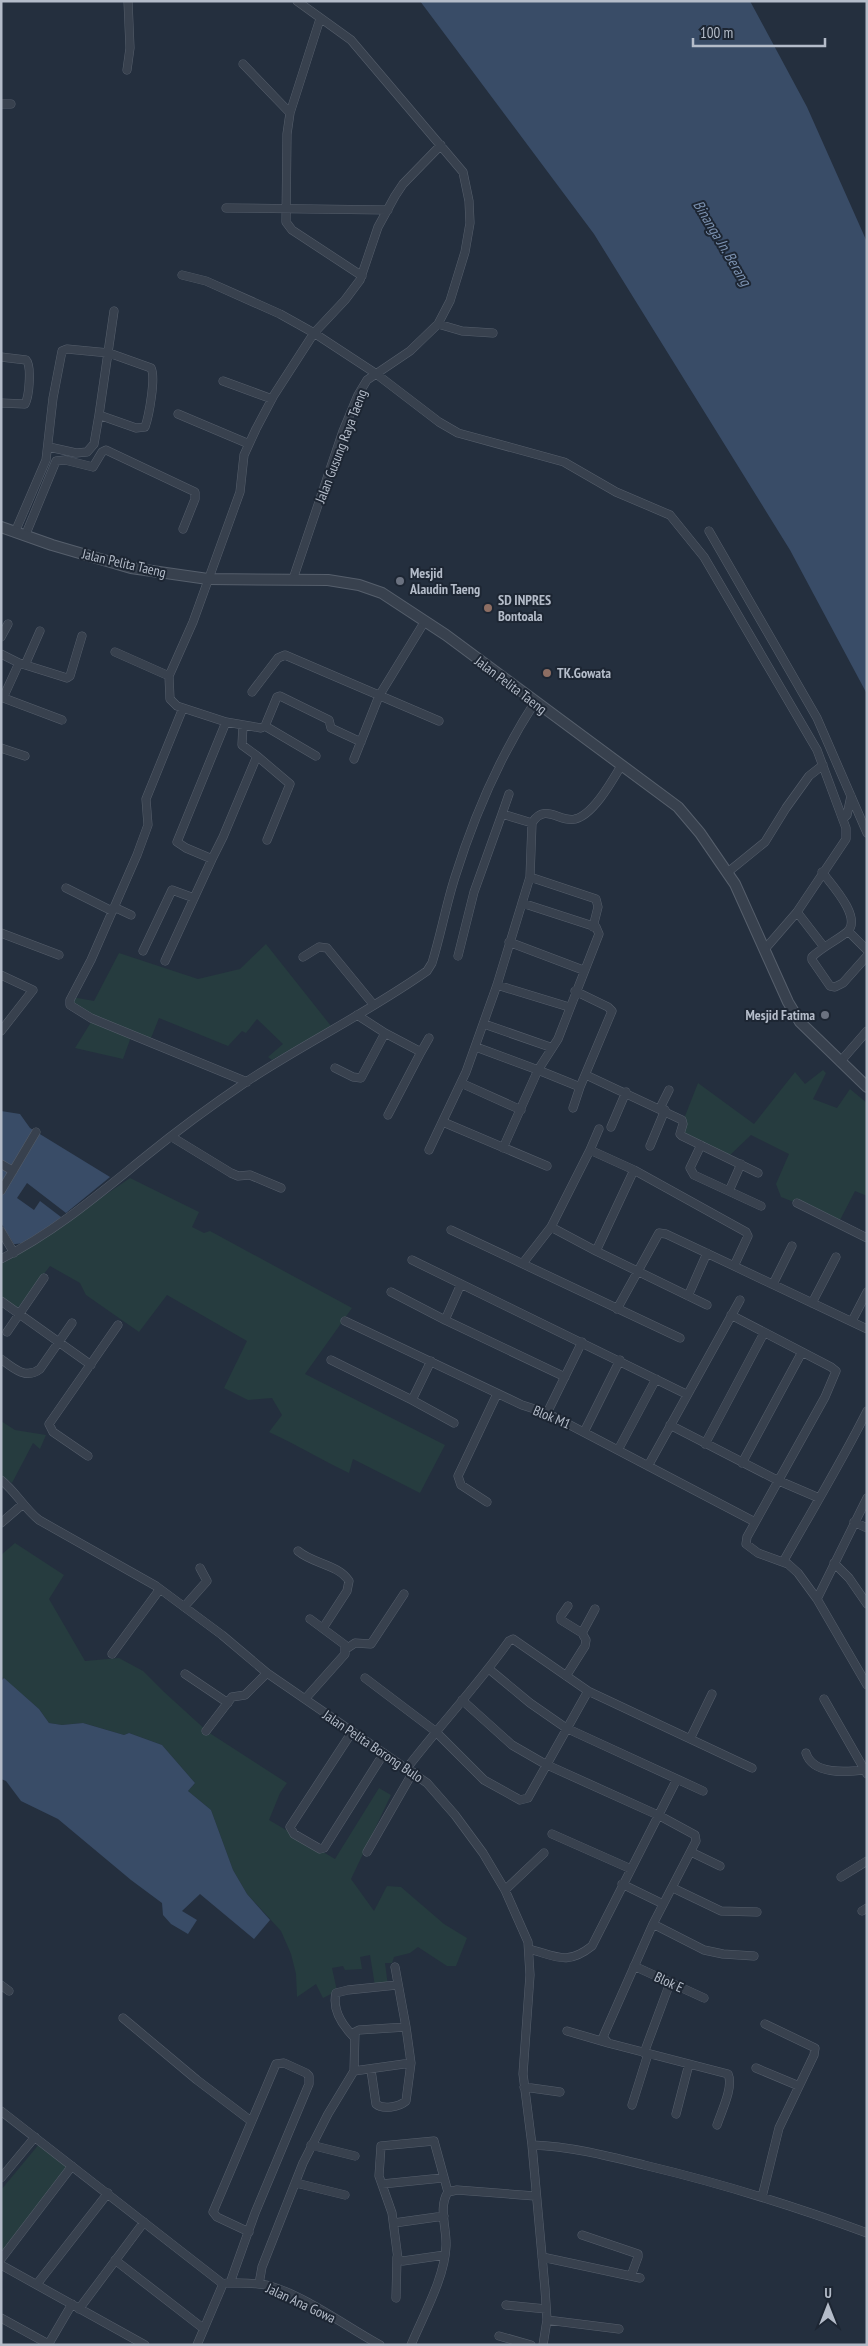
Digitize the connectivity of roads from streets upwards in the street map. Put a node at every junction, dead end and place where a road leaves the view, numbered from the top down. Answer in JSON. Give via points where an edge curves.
{"nodes":[{"id":1,"x":128,"y":1,"type":"edge"},
{"id":2,"x":298,"y":1,"type":"edge"},
{"id":3,"x":320,"y":19,"type":"junction"},
{"id":4,"x":243,"y":64,"type":"dead end"},
{"id":5,"x":127,"y":70,"type":"dead end"},
{"id":6,"x":1,"y":104,"type":"edge"},
{"id":7,"x":11,"y":104,"type":"dead end"},
{"id":8,"x":290,"y":113,"type":"junction"},
{"id":9,"x":440,"y":145,"type":"junction"},
{"id":10,"x":287,"y":207,"type":"junction"},
{"id":11,"x":226,"y":208,"type":"dead end"},
{"id":12,"x":388,"y":210,"type":"junction"},
{"id":13,"x":182,"y":275,"type":"dead end"},
{"id":14,"x":362,"y":276,"type":"junction"},
{"id":15,"x":114,"y":311,"type":"dead end"},
{"id":16,"x":438,"y":324,"type":"junction"},
{"id":17,"x":314,"y":333,"type":"junction"},
{"id":18,"x":493,"y":333,"type":"dead end"},
{"id":19,"x":109,"y":353,"type":"junction"},
{"id":20,"x":1,"y":357,"type":"edge"},
{"id":21,"x":375,"y":373,"type":"junction"},
{"id":22,"x":223,"y":381,"type":"dead end"},
{"id":23,"x":272,"y":399,"type":"junction"},
{"id":24,"x":1,"y":403,"type":"edge"},
{"id":25,"x":178,"y":414,"type":"dead end"},
{"id":26,"x":100,"y":415,"type":"junction"},
{"id":27,"x":249,"y":444,"type":"junction"},
{"id":28,"x":49,"y":447,"type":"junction"},
{"id":29,"x":1,"y":527,"type":"edge"},
{"id":30,"x":183,"y":529,"type":"dead end"},
{"id":31,"x":710,"y":531,"type":"dead end"},
{"id":32,"x":20,"y":534,"type":"junction"},
{"id":33,"x":208,"y":579,"type":"junction"},
{"id":34,"x":293,"y":579,"type":"junction"},
{"id":35,"x":425,"y":621,"type":"junction"},
{"id":36,"x":8,"y":624,"type":"dead end"},
{"id":37,"x":40,"y":631,"type":"dead end"},
{"id":38,"x":82,"y":636,"type":"dead end"},
{"id":39,"x":1,"y":637,"type":"edge"},
{"id":40,"x":115,"y":652,"type":"dead end"},
{"id":41,"x":1,"y":654,"type":"edge"},
{"id":42,"x":22,"y":664,"type":"junction"},
{"id":43,"x":169,"y":676,"type":"junction"},
{"id":44,"x":252,"y":692,"type":"dead end"},
{"id":45,"x":379,"y":696,"type":"junction"},
{"id":46,"x":2,"y":697,"type":"edge"},
{"id":47,"x":534,"y":702,"type":"junction"},
{"id":48,"x":183,"y":708,"type":"junction"},
{"id":49,"x":62,"y":720,"type":"dead end"},
{"id":50,"x":439,"y":721,"type":"dead end"},
{"id":51,"x":226,"y":722,"type":"junction"},
{"id":52,"x":243,"y":725,"type":"junction"},
{"id":53,"x":265,"y":726,"type":"junction"},
{"id":54,"x":361,"y":742,"type":"junction"},
{"id":55,"x":1,"y":748,"type":"edge"},
{"id":56,"x":25,"y":756,"type":"dead end"},
{"id":57,"x":257,"y":756,"type":"junction"},
{"id":58,"x":316,"y":756,"type":"dead end"},
{"id":59,"x":354,"y":759,"type":"dead end"},
{"id":60,"x":823,"y":765,"type":"junction"},
{"id":61,"x":621,"y":766,"type":"junction"},
{"id":62,"x":509,"y":794,"type":"dead end"},
{"id":63,"x":850,"y":796,"type":"junction"},
{"id":64,"x":502,"y":814,"type":"junction"},
{"id":65,"x":843,"y":819,"type":"junction"},
{"id":66,"x":532,"y":823,"type":"junction"},
{"id":67,"x":867,"y":833,"type":"edge"},
{"id":68,"x":267,"y":840,"type":"dead end"},
{"id":69,"x":212,"y":859,"type":"junction"},
{"id":70,"x":728,"y":872,"type":"junction"},
{"id":71,"x":822,"y":872,"type":"junction"},
{"id":72,"x":530,"y":877,"type":"junction"},
{"id":73,"x":66,"y":888,"type":"dead end"},
{"id":74,"x":194,"y":898,"type":"junction"},
{"id":75,"x":522,"y":903,"type":"junction"},
{"id":76,"x":113,"y":909,"type":"junction"},
{"id":77,"x":797,"y":912,"type":"junction"},
{"id":78,"x":131,"y":915,"type":"dead end"},
{"id":79,"x":593,"y":926,"type":"junction"},
{"id":80,"x":848,"y":931,"type":"junction"},
{"id":81,"x":1,"y":933,"type":"edge"},
{"id":82,"x":509,"y":942,"type":"junction"},
{"id":83,"x":824,"y":947,"type":"junction"},
{"id":84,"x":765,"y":949,"type":"junction"},
{"id":85,"x":867,"y":950,"type":"edge"},
{"id":86,"x":143,"y":951,"type":"dead end"},
{"id":87,"x":59,"y":955,"type":"dead end"},
{"id":88,"x":458,"y":956,"type":"dead end"},
{"id":89,"x":867,"y":956,"type":"edge"},
{"id":90,"x":303,"y":957,"type":"dead end"},
{"id":91,"x":165,"y":961,"type":"dead end"},
{"id":92,"x":583,"y":970,"type":"junction"},
{"id":93,"x":1,"y":975,"type":"edge"},
{"id":94,"x":497,"y":985,"type":"junction"},
{"id":95,"x":575,"y":991,"type":"junction"},
{"id":96,"x":373,"y":1004,"type":"junction"},
{"id":97,"x":569,"y":1007,"type":"junction"},
{"id":98,"x":357,"y":1015,"type":"junction"},
{"id":99,"x":484,"y":1024,"type":"junction"},
{"id":100,"x":1,"y":1031,"type":"edge"},
{"id":101,"x":867,"y":1031,"type":"edge"},
{"id":102,"x":385,"y":1033,"type":"junction"},
{"id":103,"x":429,"y":1038,"type":"dead end"},
{"id":104,"x":476,"y":1047,"type":"junction"},
{"id":105,"x":550,"y":1048,"type":"junction"},
{"id":106,"x":421,"y":1052,"type":"junction"},
{"id":107,"x":840,"y":1062,"type":"junction"},
{"id":108,"x":335,"y":1068,"type":"dead end"},
{"id":109,"x":538,"y":1070,"type":"junction"},
{"id":110,"x":586,"y":1075,"type":"junction"},
{"id":111,"x":247,"y":1082,"type":"junction"},
{"id":112,"x":461,"y":1083,"type":"junction"},
{"id":113,"x":580,"y":1087,"type":"junction"},
{"id":114,"x":867,"y":1087,"type":"edge"},
{"id":115,"x":669,"y":1090,"type":"dead end"},
{"id":116,"x":626,"y":1092,"type":"junction"},
{"id":117,"x":573,"y":1108,"type":"dead end"},
{"id":118,"x":662,"y":1109,"type":"junction"},
{"id":119,"x":521,"y":1110,"type":"junction"},
{"id":120,"x":388,"y":1115,"type":"dead end"},
{"id":121,"x":443,"y":1122,"type":"junction"},
{"id":122,"x":611,"y":1128,"type":"dead end"},
{"id":123,"x":599,"y":1129,"type":"dead end"},
{"id":124,"x":36,"y":1132,"type":"dead end"},
{"id":125,"x":172,"y":1137,"type":"junction"},
{"id":126,"x":701,"y":1145,"type":"junction"},
{"id":127,"x":650,"y":1146,"type":"dead end"},
{"id":128,"x":503,"y":1148,"type":"junction"},
{"id":129,"x":429,"y":1150,"type":"dead end"},
{"id":130,"x":590,"y":1150,"type":"junction"},
{"id":131,"x":1,"y":1164,"type":"edge"},
{"id":132,"x":741,"y":1164,"type":"junction"},
{"id":133,"x":547,"y":1166,"type":"dead end"},
{"id":134,"x":634,"y":1170,"type":"junction"},
{"id":135,"x":13,"y":1171,"type":"junction"},
{"id":136,"x":758,"y":1172,"type":"dead end"},
{"id":137,"x":281,"y":1188,"type":"dead end"},
{"id":138,"x":1,"y":1191,"type":"edge"},
{"id":139,"x":729,"y":1191,"type":"junction"},
{"id":140,"x":797,"y":1203,"type":"dead end"},
{"id":141,"x":761,"y":1206,"type":"dead end"},
{"id":142,"x":551,"y":1227,"type":"junction"},
{"id":143,"x":451,"y":1230,"type":"dead end"},
{"id":144,"x":1,"y":1231,"type":"edge"},
{"id":145,"x":867,"y":1238,"type":"edge"},
{"id":146,"x":792,"y":1246,"type":"dead end"},
{"id":147,"x":596,"y":1251,"type":"junction"},
{"id":148,"x":14,"y":1253,"type":"junction"},
{"id":149,"x":707,"y":1253,"type":"junction"},
{"id":150,"x":836,"y":1257,"type":"dead end"},
{"id":151,"x":1,"y":1259,"type":"edge"},
{"id":152,"x":412,"y":1260,"type":"dead end"},
{"id":153,"x":523,"y":1263,"type":"junction"},
{"id":154,"x":734,"y":1266,"type":"junction"},
{"id":155,"x":637,"y":1272,"type":"junction"},
{"id":156,"x":44,"y":1278,"type":"dead end"},
{"id":157,"x":461,"y":1284,"type":"junction"},
{"id":158,"x":773,"y":1284,"type":"junction"},
{"id":159,"x":391,"y":1292,"type":"dead end"},
{"id":160,"x":867,"y":1292,"type":"edge"},
{"id":161,"x":688,"y":1296,"type":"junction"},
{"id":162,"x":740,"y":1300,"type":"dead end"},
{"id":163,"x":1,"y":1301,"type":"edge"},
{"id":164,"x":812,"y":1303,"type":"junction"},
{"id":165,"x":707,"y":1305,"type":"dead end"},
{"id":166,"x":617,"y":1309,"type":"junction"},
{"id":167,"x":19,"y":1313,"type":"junction"},
{"id":168,"x":731,"y":1315,"type":"junction"},
{"id":169,"x":445,"y":1320,"type":"junction"},
{"id":170,"x":345,"y":1321,"type":"dead end"},
{"id":171,"x":852,"y":1321,"type":"junction"},
{"id":172,"x":72,"y":1323,"type":"dead end"},
{"id":173,"x":118,"y":1325,"type":"dead end"},
{"id":174,"x":867,"y":1329,"type":"edge"},
{"id":175,"x":7,"y":1332,"type":"dead end"},
{"id":176,"x":764,"y":1333,"type":"junction"},
{"id":177,"x":680,"y":1338,"type":"dead end"},
{"id":178,"x":57,"y":1342,"type":"junction"},
{"id":179,"x":582,"y":1342,"type":"junction"},
{"id":180,"x":802,"y":1352,"type":"junction"},
{"id":181,"x":1,"y":1359,"type":"edge"},
{"id":182,"x":331,"y":1360,"type":"dead end"},
{"id":183,"x":620,"y":1360,"type":"junction"},
{"id":184,"x":431,"y":1361,"type":"junction"},
{"id":185,"x":90,"y":1365,"type":"junction"},
{"id":186,"x":565,"y":1377,"type":"junction"},
{"id":187,"x":656,"y":1378,"type":"junction"},
{"id":188,"x":498,"y":1394,"type":"junction"},
{"id":189,"x":686,"y":1394,"type":"junction"},
{"id":190,"x":412,"y":1400,"type":"junction"},
{"id":191,"x":867,"y":1411,"type":"edge"},
{"id":192,"x":547,"y":1413,"type":"junction"},
{"id":193,"x":454,"y":1423,"type":"dead end"},
{"id":194,"x":670,"y":1425,"type":"junction"},
{"id":195,"x":584,"y":1432,"type":"junction"},
{"id":196,"x":705,"y":1444,"type":"junction"},
{"id":197,"x":618,"y":1450,"type":"junction"},
{"id":198,"x":88,"y":1456,"type":"dead end"},
{"id":199,"x":742,"y":1463,"type":"junction"},
{"id":200,"x":648,"y":1466,"type":"junction"},
{"id":201,"x":1,"y":1480,"type":"edge"},
{"id":202,"x":777,"y":1480,"type":"junction"},
{"id":203,"x":820,"y":1498,"type":"junction"},
{"id":204,"x":867,"y":1498,"type":"edge"},
{"id":205,"x":488,"y":1502,"type":"dead end"},
{"id":206,"x":22,"y":1504,"type":"junction"},
{"id":207,"x":755,"y":1522,"type":"junction"},
{"id":208,"x":854,"y":1522,"type":"junction"},
{"id":209,"x":1,"y":1523,"type":"edge"},
{"id":210,"x":867,"y":1528,"type":"edge"},
{"id":211,"x":298,"y":1551,"type":"dead end"},
{"id":212,"x":783,"y":1562,"type":"junction"},
{"id":213,"x":834,"y":1563,"type":"junction"},
{"id":214,"x":200,"y":1568,"type":"dead end"},
{"id":215,"x":160,"y":1589,"type":"junction"},
{"id":216,"x":404,"y":1594,"type":"dead end"},
{"id":217,"x":817,"y":1599,"type":"junction"},
{"id":218,"x":867,"y":1604,"type":"edge"},
{"id":219,"x":568,"y":1606,"type":"dead end"},
{"id":220,"x":184,"y":1607,"type":"junction"},
{"id":221,"x":595,"y":1609,"type":"dead end"},
{"id":222,"x":310,"y":1619,"type":"dead end"},
{"id":223,"x":323,"y":1628,"type":"junction"},
{"id":224,"x":582,"y":1633,"type":"junction"},
{"id":225,"x":346,"y":1649,"type":"junction"},
{"id":226,"x":112,"y":1654,"type":"dead end"},
{"id":227,"x":489,"y":1669,"type":"junction"},
{"id":228,"x":267,"y":1673,"type":"junction"},
{"id":229,"x":185,"y":1674,"type":"dead end"},
{"id":230,"x":566,"y":1676,"type":"junction"},
{"id":231,"x":365,"y":1678,"type":"dead end"},
{"id":232,"x":867,"y":1685,"type":"edge"},
{"id":233,"x":588,"y":1690,"type":"junction"},
{"id":234,"x":712,"y":1694,"type":"dead end"},
{"id":235,"x":824,"y":1699,"type":"dead end"},
{"id":236,"x":305,"y":1700,"type":"junction"},
{"id":237,"x":462,"y":1700,"type":"junction"},
{"id":238,"x":228,"y":1703,"type":"junction"},
{"id":239,"x":566,"y":1728,"type":"junction"},
{"id":240,"x":206,"y":1731,"type":"dead end"},
{"id":241,"x":435,"y":1731,"type":"junction"},
{"id":242,"x":352,"y":1732,"type":"junction"},
{"id":243,"x":690,"y":1738,"type":"junction"},
{"id":244,"x":384,"y":1753,"type":"junction"},
{"id":245,"x":806,"y":1753,"type":"dead end"},
{"id":246,"x":545,"y":1764,"type":"junction"},
{"id":247,"x":752,"y":1768,"type":"dead end"},
{"id":248,"x":410,"y":1770,"type":"junction"},
{"id":249,"x":866,"y":1772,"type":"edge"},
{"id":250,"x":677,"y":1779,"type":"junction"},
{"id":251,"x":703,"y":1791,"type":"dead end"},
{"id":252,"x":660,"y":1816,"type":"junction"},
{"id":253,"x":552,"y":1834,"type":"dead end"},
{"id":254,"x":367,"y":1852,"type":"dead end"},
{"id":255,"x":691,"y":1852,"type":"junction"},
{"id":256,"x":544,"y":1853,"type":"dead end"},
{"id":257,"x":867,"y":1860,"type":"edge"},
{"id":258,"x":720,"y":1866,"type":"dead end"},
{"id":259,"x":631,"y":1869,"type":"junction"},
{"id":260,"x":841,"y":1877,"type":"dead end"},
{"id":261,"x":622,"y":1884,"type":"junction"},
{"id":262,"x":673,"y":1888,"type":"junction"},
{"id":263,"x":505,"y":1890,"type":"junction"},
{"id":264,"x":663,"y":1904,"type":"junction"},
{"id":265,"x":757,"y":1912,"type":"dead end"},
{"id":266,"x":653,"y":1924,"type":"junction"},
{"id":267,"x":529,"y":1949,"type":"junction"},
{"id":268,"x":754,"y":1956,"type":"dead end"},
{"id":269,"x":634,"y":1966,"type":"junction"},
{"id":270,"x":395,"y":1967,"type":"dead end"},
{"id":271,"x":670,"y":1983,"type":"junction"},
{"id":272,"x":1,"y":1985,"type":"edge"},
{"id":273,"x":397,"y":1985,"type":"junction"},
{"id":274,"x":10,"y":1991,"type":"dead end"},
{"id":275,"x":704,"y":1998,"type":"dead end"},
{"id":276,"x":123,"y":2018,"type":"dead end"},
{"id":277,"x":765,"y":2024,"type":"dead end"},
{"id":278,"x":406,"y":2027,"type":"junction"},
{"id":279,"x":568,"y":2031,"type":"dead end"},
{"id":280,"x":354,"y":2037,"type":"junction"},
{"id":281,"x":608,"y":2043,"type":"junction"},
{"id":282,"x":646,"y":2053,"type":"junction"},
{"id":283,"x":411,"y":2063,"type":"junction"},
{"id":284,"x":689,"y":2064,"type":"junction"},
{"id":285,"x":756,"y":2068,"type":"dead end"},
{"id":286,"x":371,"y":2070,"type":"junction"},
{"id":287,"x":354,"y":2071,"type":"junction"},
{"id":288,"x":800,"y":2086,"type":"junction"},
{"id":289,"x":524,"y":2087,"type":"junction"},
{"id":290,"x":560,"y":2092,"type":"dead end"},
{"id":291,"x":632,"y":2105,"type":"dead end"},
{"id":292,"x":1,"y":2111,"type":"edge"},
{"id":293,"x":676,"y":2114,"type":"dead end"},
{"id":294,"x":251,"y":2121,"type":"junction"},
{"id":295,"x":717,"y":2125,"type":"dead end"},
{"id":296,"x":35,"y":2137,"type":"junction"},
{"id":297,"x":532,"y":2145,"type":"junction"},
{"id":298,"x":311,"y":2146,"type":"junction"},
{"id":299,"x":355,"y":2156,"type":"dead end"},
{"id":300,"x":72,"y":2166,"type":"junction"},
{"id":301,"x":2,"y":2174,"type":"edge"},
{"id":302,"x":442,"y":2178,"type":"junction"},
{"id":303,"x":296,"y":2183,"type":"junction"},
{"id":304,"x":382,"y":2184,"type":"junction"},
{"id":305,"x":448,"y":2192,"type":"junction"},
{"id":306,"x":108,"y":2193,"type":"junction"},
{"id":307,"x":345,"y":2195,"type":"dead end"},
{"id":308,"x":535,"y":2196,"type":"junction"},
{"id":309,"x":762,"y":2196,"type":"junction"},
{"id":310,"x":444,"y":2216,"type":"junction"},
{"id":311,"x":144,"y":2222,"type":"junction"},
{"id":312,"x":394,"y":2223,"type":"junction"},
{"id":313,"x":248,"y":2232,"type":"junction"},
{"id":314,"x":867,"y":2233,"type":"edge"},
{"id":315,"x":582,"y":2235,"type":"dead end"},
{"id":316,"x":445,"y":2255,"type":"junction"},
{"id":317,"x":397,"y":2257,"type":"junction"},
{"id":318,"x":542,"y":2257,"type":"junction"},
{"id":319,"x":1,"y":2259,"type":"edge"},
{"id":320,"x":115,"y":2260,"type":"junction"},
{"id":321,"x":1,"y":2265,"type":"edge"},
{"id":322,"x":631,"y":2276,"type":"junction"},
{"id":323,"x":640,"y":2278,"type":"dead end"},
{"id":324,"x":37,"y":2284,"type":"junction"},
{"id":325,"x":227,"y":2284,"type":"junction"},
{"id":326,"x":259,"y":2284,"type":"junction"},
{"id":327,"x":396,"y":2298,"type":"dead end"},
{"id":328,"x":506,"y":2305,"type":"dead end"},
{"id":329,"x":76,"y":2306,"type":"junction"},
{"id":330,"x":546,"y":2309,"type":"junction"},
{"id":331,"x":1,"y":2318,"type":"edge"},
{"id":332,"x":547,"y":2320,"type":"junction"},
{"id":333,"x":204,"y":2329,"type":"junction"},
{"id":334,"x":619,"y":2329,"type":"dead end"},
{"id":335,"x":499,"y":2336,"type":"dead end"},
{"id":336,"x":49,"y":2344,"type":"edge"},
{"id":337,"x":375,"y":2344,"type":"edge"},
{"id":338,"x":144,"y":2345,"type":"edge"},
{"id":339,"x":198,"y":2345,"type":"edge"},
{"id":340,"x":411,"y":2345,"type":"edge"},
{"id":341,"x":531,"y":2345,"type":"edge"},
{"id":342,"x":543,"y":2345,"type":"edge"}],
"edges":[{"from":1,"to":5,"type":"street","via":[[130,48]]},
{"from":2,"to":3,"type":"street"},
{"from":3,"to":8,"type":"street"},
{"from":3,"to":9,"type":"street","via":[[351,40]]},
{"from":4,"to":8,"type":"street"},
{"from":6,"to":7,"type":"street"},
{"from":8,"to":10,"type":"street","via":[[286,153]]},
{"from":9,"to":12,"type":"street","via":[[403,184]]},
{"from":9,"to":16,"type":"street","name":"Jalan Gusung Raya Taeng","via":[[464,172],[470,223],[450,301]]},
{"from":10,"to":11,"type":"street"},
{"from":10,"to":12,"type":"street"},
{"from":10,"to":14,"type":"street","via":[[288,226]]},
{"from":12,"to":14,"type":"street","via":[[375,235]]},
{"from":13,"to":17,"type":"street","via":[[214,285],[280,314]]},
{"from":14,"to":17,"type":"street"},
{"from":15,"to":19,"type":"street"},
{"from":16,"to":18,"type":"street","via":[[462,331]]},
{"from":16,"to":21,"type":"street","name":"Jalan Gusung Raya Taeng","via":[[410,351]]},
{"from":17,"to":21,"type":"street"},
{"from":17,"to":23,"type":"street"},
{"from":19,"to":26,"type":"street"},
{"from":19,"to":26,"type":"street","via":[[151,368],[150,403],[143,429]]},
{"from":19,"to":28,"type":"street","via":[[67,349],[62,352],[53,398]]},
{"from":20,"to":24,"type":"street","via":[[26,360],[30,367],[26,403]]},
{"from":21,"to":34,"type":"street","name":"Jalan Gusung Raya Taeng","via":[[362,388],[343,431]]},
{"from":21,"to":60,"type":"street","via":[[458,433],[564,462],[616,492],[670,515],[704,557]]},
{"from":22,"to":23,"type":"street"},
{"from":23,"to":27,"type":"street"},
{"from":25,"to":27,"type":"street"},
{"from":26,"to":28,"type":"street","via":[[94,444],[86,452]]},
{"from":27,"to":33,"type":"street","via":[[244,455],[240,492]]},
{"from":28,"to":32,"type":"street"},
{"from":29,"to":32,"type":"street","name":"Jalan Pelita Taeng"},
{"from":30,"to":32,"type":"street","via":[[195,492],[106,450],[93,467],[56,461]]},
{"from":31,"to":63,"type":"street","via":[[817,718]]},
{"from":32,"to":33,"type":"street","name":"Jalan Pelita Taeng","via":[[131,568]]},
{"from":33,"to":34,"type":"street","name":"Jalan Pelita Taeng"},
{"from":33,"to":43,"type":"street"},
{"from":34,"to":35,"type":"street","name":"Jalan Pelita Taeng","via":[[328,580],[374,590]]},
{"from":35,"to":45,"type":"street"},
{"from":35,"to":47,"type":"street","name":"Jalan Pelita Taeng"},
{"from":36,"to":39,"type":"street"},
{"from":37,"to":42,"type":"street"},
{"from":38,"to":42,"type":"street","via":[[67,678]]},
{"from":40,"to":43,"type":"street"},
{"from":41,"to":42,"type":"street"},
{"from":42,"to":46,"type":"street"},
{"from":43,"to":48,"type":"street","via":[[170,698]]},
{"from":44,"to":45,"type":"street","via":[[278,658],[285,655]]},
{"from":45,"to":50,"type":"street"},
{"from":45,"to":54,"type":"street"},
{"from":46,"to":49,"type":"street"},
{"from":47,"to":61,"type":"street","name":"Jalan Pelita Taeng"},
{"from":47,"to":96,"type":"street","via":[[514,736],[474,822],[432,962],[419,976]]},
{"from":48,"to":51,"type":"street"},
{"from":48,"to":76,"type":"street","via":[[146,799],[148,826]]},
{"from":51,"to":52,"type":"street"},
{"from":51,"to":69,"type":"street","via":[[177,842]]},
{"from":52,"to":53,"type":"street","via":[[258,729]]},
{"from":52,"to":57,"type":"street","via":[[242,745]]},
{"from":53,"to":54,"type":"street","via":[[280,696],[329,720],[331,728]]},
{"from":53,"to":58,"type":"street"},
{"from":54,"to":59,"type":"street"},
{"from":55,"to":56,"type":"street"},
{"from":57,"to":68,"type":"street","via":[[290,784]]},
{"from":57,"to":69,"type":"street"},
{"from":60,"to":65,"type":"street"},
{"from":60,"to":70,"type":"street","via":[[809,776],[765,842]]},
{"from":61,"to":66,"type":"street","via":[[599,799],[580,817],[570,819],[545,814]]},
{"from":61,"to":70,"type":"street","name":"Jalan Pelita Taeng","via":[[678,807]]},
{"from":62,"to":64,"type":"street"},
{"from":63,"to":65,"type":"street"},
{"from":63,"to":67,"type":"street"},
{"from":64,"to":66,"type":"street"},
{"from":64,"to":88,"type":"street","via":[[474,892]]},
{"from":65,"to":71,"type":"street","via":[[846,839]]},
{"from":66,"to":72,"type":"street"},
{"from":69,"to":74,"type":"street"},
{"from":70,"to":84,"type":"street","name":"Jalan Pelita Taeng"},
{"from":71,"to":77,"type":"street"},
{"from":71,"to":80,"type":"street","via":[[850,910],[852,921]]},
{"from":72,"to":75,"type":"street"},
{"from":72,"to":79,"type":"street","via":[[596,899],[598,907]]},
{"from":73,"to":76,"type":"street"},
{"from":74,"to":86,"type":"street","via":[[172,890]]},
{"from":74,"to":91,"type":"street"},
{"from":75,"to":79,"type":"street"},
{"from":75,"to":82,"type":"street"},
{"from":76,"to":78,"type":"street"},
{"from":76,"to":111,"type":"street","via":[[70,1005],[91,1018]]},
{"from":77,"to":83,"type":"street"},
{"from":77,"to":84,"type":"street"},
{"from":79,"to":92,"type":"street","via":[[599,934]]},
{"from":80,"to":83,"type":"street"},
{"from":80,"to":85,"type":"street"},
{"from":81,"to":87,"type":"street"},
{"from":82,"to":92,"type":"street"},
{"from":82,"to":94,"type":"street"},
{"from":83,"to":89,"type":"street","via":[[812,960],[832,987],[843,983]]},
{"from":84,"to":107,"type":"street","name":"Jalan Pelita Taeng","via":[[800,1022]]},
{"from":90,"to":96,"type":"street","via":[[319,947],[327,948]]},
{"from":92,"to":95,"type":"street"},
{"from":93,"to":100,"type":"street","via":[[33,990]]},
{"from":94,"to":97,"type":"street"},
{"from":94,"to":99,"type":"street"},
{"from":95,"to":97,"type":"street"},
{"from":95,"to":110,"type":"street","via":[[612,1011]]},
{"from":96,"to":98,"type":"street"},
{"from":97,"to":105,"type":"street","via":[[558,1039]]},
{"from":98,"to":102,"type":"street"},
{"from":98,"to":111,"type":"street"},
{"from":99,"to":104,"type":"street"},
{"from":99,"to":105,"type":"street"},
{"from":101,"to":107,"type":"street"},
{"from":102,"to":106,"type":"street"},
{"from":102,"to":108,"type":"street","via":[[361,1078]]},
{"from":103,"to":106,"type":"street"},
{"from":104,"to":109,"type":"street"},
{"from":104,"to":112,"type":"street"},
{"from":105,"to":109,"type":"street"},
{"from":106,"to":120,"type":"street"},
{"from":107,"to":114,"type":"street","name":"Jalan Pelita Taeng"},
{"from":109,"to":113,"type":"street"},
{"from":109,"to":119,"type":"street"},
{"from":110,"to":113,"type":"street"},
{"from":110,"to":116,"type":"street"},
{"from":111,"to":125,"type":"street"},
{"from":112,"to":119,"type":"street"},
{"from":112,"to":121,"type":"street"},
{"from":113,"to":117,"type":"street"},
{"from":115,"to":118,"type":"street"},
{"from":116,"to":118,"type":"street"},
{"from":116,"to":122,"type":"street"},
{"from":118,"to":126,"type":"street","via":[[682,1120],[681,1136]]},
{"from":118,"to":127,"type":"street"},
{"from":119,"to":128,"type":"street"},
{"from":121,"to":128,"type":"street"},
{"from":121,"to":129,"type":"street"},
{"from":123,"to":130,"type":"street"},
{"from":124,"to":135,"type":"street"},
{"from":125,"to":137,"type":"street","via":[[231,1173],[250,1175]]},
{"from":125,"to":148,"type":"street","via":[[70,1217]]},
{"from":126,"to":132,"type":"street"},
{"from":126,"to":139,"type":"street","via":[[691,1171]]},
{"from":128,"to":133,"type":"street"},
{"from":130,"to":134,"type":"street"},
{"from":130,"to":142,"type":"street"},
{"from":131,"to":135,"type":"street"},
{"from":132,"to":136,"type":"street"},
{"from":132,"to":139,"type":"street"},
{"from":134,"to":147,"type":"street"},
{"from":134,"to":154,"type":"street","via":[[746,1232],[748,1236]]},
{"from":135,"to":138,"type":"street"},
{"from":139,"to":141,"type":"street"},
{"from":140,"to":145,"type":"street"},
{"from":142,"to":147,"type":"street"},
{"from":142,"to":153,"type":"street"},
{"from":143,"to":153,"type":"street"},
{"from":144,"to":148,"type":"street"},
{"from":146,"to":158,"type":"street"},
{"from":147,"to":155,"type":"street"},
{"from":148,"to":151,"type":"street"},
{"from":149,"to":154,"type":"street"},
{"from":149,"to":155,"type":"street","via":[[659,1233]]},
{"from":149,"to":161,"type":"street"},
{"from":150,"to":164,"type":"street"},
{"from":152,"to":157,"type":"street"},
{"from":153,"to":166,"type":"street"},
{"from":154,"to":158,"type":"street"},
{"from":155,"to":161,"type":"street"},
{"from":155,"to":166,"type":"street"},
{"from":156,"to":167,"type":"street"},
{"from":157,"to":169,"type":"street"},
{"from":157,"to":179,"type":"street"},
{"from":158,"to":164,"type":"street"},
{"from":159,"to":169,"type":"street"},
{"from":160,"to":171,"type":"street"},
{"from":161,"to":165,"type":"street"},
{"from":162,"to":168,"type":"street"},
{"from":163,"to":167,"type":"street"},
{"from":164,"to":171,"type":"street"},
{"from":166,"to":177,"type":"street"},
{"from":167,"to":175,"type":"street"},
{"from":167,"to":178,"type":"street"},
{"from":168,"to":176,"type":"street"},
{"from":168,"to":189,"type":"street"},
{"from":169,"to":186,"type":"street"},
{"from":170,"to":184,"type":"street","name":"Blok M1"},
{"from":171,"to":174,"type":"street"},
{"from":172,"to":178,"type":"street"},
{"from":173,"to":185,"type":"street"},
{"from":176,"to":180,"type":"street"},
{"from":176,"to":196,"type":"street"},
{"from":178,"to":181,"type":"street","via":[[40,1369],[32,1374],[16,1370]]},
{"from":178,"to":185,"type":"street"},
{"from":179,"to":183,"type":"street"},
{"from":179,"to":186,"type":"street"},
{"from":180,"to":199,"type":"street"},
{"from":180,"to":202,"type":"street","via":[[831,1366],[836,1372]]},
{"from":182,"to":190,"type":"street"},
{"from":183,"to":187,"type":"street"},
{"from":183,"to":195,"type":"street"},
{"from":184,"to":188,"type":"street","name":"Blok M1"},
{"from":184,"to":190,"type":"street"},
{"from":185,"to":198,"type":"street","via":[[49,1424],[53,1432]]},
{"from":186,"to":192,"type":"street"},
{"from":187,"to":189,"type":"street"},
{"from":187,"to":197,"type":"street"},
{"from":188,"to":192,"type":"street","name":"Blok M1"},
{"from":188,"to":205,"type":"street","via":[[458,1476],[461,1485]]},
{"from":189,"to":194,"type":"street"},
{"from":190,"to":193,"type":"street"},
{"from":191,"to":203,"type":"street"},
{"from":192,"to":195,"type":"street","name":"Blok M1"},
{"from":194,"to":196,"type":"street"},
{"from":194,"to":200,"type":"street"},
{"from":195,"to":197,"type":"street","name":"Blok M1"},
{"from":196,"to":199,"type":"street"},
{"from":197,"to":200,"type":"street","name":"Blok M1"},
{"from":199,"to":202,"type":"street"},
{"from":200,"to":207,"type":"street","name":"Blok M1"},
{"from":201,"to":206,"type":"street","name":"Jalan Pelita Borong Bulo","via":[[15,1492]]},
{"from":202,"to":203,"type":"street"},
{"from":202,"to":207,"type":"street"},
{"from":203,"to":212,"type":"street"},
{"from":204,"to":208,"type":"street"},
{"from":206,"to":209,"type":"street"},
{"from":206,"to":215,"type":"street","name":"Jalan Pelita Borong Bulo","via":[[39,1520]]},
{"from":207,"to":212,"type":"street","via":[[746,1541],[747,1547]]},
{"from":208,"to":210,"type":"street"},
{"from":208,"to":213,"type":"street"},
{"from":211,"to":223,"type":"street","via":[[313,1562],[338,1571],[349,1581],[347,1591]]},
{"from":212,"to":217,"type":"street","via":[[798,1573]]},
{"from":213,"to":217,"type":"street"},
{"from":213,"to":218,"type":"street"},
{"from":214,"to":220,"type":"street","via":[[207,1581]]},
{"from":215,"to":220,"type":"street","name":"Jalan Pelita Borong Bulo"},
{"from":215,"to":226,"type":"street"},
{"from":216,"to":225,"type":"street","via":[[371,1644],[356,1643]]},
{"from":217,"to":232,"type":"street"},
{"from":219,"to":224,"type":"street","via":[[561,1620]]},
{"from":220,"to":228,"type":"street","name":"Jalan Pelita Borong Bulo"},
{"from":221,"to":224,"type":"street"},
{"from":222,"to":223,"type":"street"},
{"from":223,"to":225,"type":"street","via":[[346,1645]]},
{"from":224,"to":230,"type":"street","via":[[586,1644]]},
{"from":225,"to":236,"type":"street"},
{"from":227,"to":230,"type":"street","via":[[509,1641],[514,1639]]},
{"from":227,"to":237,"type":"street"},
{"from":227,"to":239,"type":"street"},
{"from":228,"to":236,"type":"street","name":"Jalan Pelita Borong Bulo"},
{"from":228,"to":238,"type":"street","via":[[248,1692],[241,1697],[234,1696]]},
{"from":229,"to":238,"type":"street"},
{"from":230,"to":233,"type":"street"},
{"from":231,"to":241,"type":"street"},
{"from":233,"to":239,"type":"street"},
{"from":233,"to":243,"type":"street"},
{"from":234,"to":243,"type":"street"},
{"from":235,"to":249,"type":"street"},
{"from":236,"to":242,"type":"street","name":"Jalan Pelita Borong Bulo"},
{"from":237,"to":241,"type":"street"},
{"from":237,"to":246,"type":"street","via":[[512,1745]]},
{"from":238,"to":240,"type":"street"},
{"from":239,"to":246,"type":"street"},
{"from":239,"to":250,"type":"street"},
{"from":241,"to":246,"type":"street","via":[[484,1780],[520,1800],[528,1798]]},
{"from":241,"to":248,"type":"street"},
{"from":242,"to":244,"type":"street","name":"Jalan Pelita Borong Bulo"},
{"from":242,"to":244,"type":"street","via":[[290,1828],[294,1834],[320,1849],[324,1848]]},
{"from":243,"to":247,"type":"street"},
{"from":244,"to":248,"type":"street","name":"Jalan Pelita Borong Bulo"},
{"from":245,"to":249,"type":"street","via":[[811,1762],[822,1768]]},
{"from":246,"to":252,"type":"street"},
{"from":248,"to":254,"type":"street"},
{"from":248,"to":263,"type":"street","name":"Jalan Pelita Borong Bulo","via":[[427,1783],[455,1814],[483,1852]]},
{"from":250,"to":251,"type":"street"},
{"from":250,"to":252,"type":"street"},
{"from":252,"to":255,"type":"street","via":[[695,1835]]},
{"from":252,"to":259,"type":"street"},
{"from":253,"to":259,"type":"street"},
{"from":255,"to":258,"type":"street"},
{"from":255,"to":262,"type":"street"},
{"from":256,"to":263,"type":"street"},
{"from":257,"to":260,"type":"street"},
{"from":259,"to":261,"type":"street"},
{"from":261,"to":264,"type":"street"},
{"from":261,"to":267,"type":"street","via":[[599,1934],[587,1950],[567,1959]]},
{"from":262,"to":264,"type":"street"},
{"from":262,"to":265,"type":"street","via":[[721,1911]]},
{"from":263,"to":267,"type":"street","name":"Jalan Pelita Borong Bulo"},
{"from":264,"to":266,"type":"street"},
{"from":266,"to":268,"type":"street","via":[[704,1950]]},
{"from":266,"to":269,"type":"street"},
{"from":267,"to":289,"type":"street","name":"Jalan Pelita Borong Bulo"},
{"from":269,"to":271,"type":"street","name":"Blok E"},
{"from":269,"to":281,"type":"street","via":[[605,2029],[603,2037]]},
{"from":270,"to":273,"type":"street"},
{"from":271,"to":275,"type":"street","name":"Blok E"},
{"from":271,"to":282,"type":"street"},
{"from":272,"to":274,"type":"street"},
{"from":273,"to":278,"type":"street"},
{"from":273,"to":280,"type":"street","via":[[336,1993],[340,2021]]},
{"from":276,"to":294,"type":"street"},
{"from":277,"to":288,"type":"street","via":[[815,2048]]},
{"from":278,"to":280,"type":"street","via":[[359,2030]]},
{"from":278,"to":283,"type":"street"},
{"from":279,"to":281,"type":"street"},
{"from":280,"to":287,"type":"street"},
{"from":281,"to":282,"type":"street"},
{"from":282,"to":284,"type":"street"},
{"from":282,"to":291,"type":"street"},
{"from":283,"to":286,"type":"street"},
{"from":283,"to":286,"type":"street","via":[[406,2100],[384,2108],[376,2104]]},
{"from":284,"to":293,"type":"street"},
{"from":284,"to":295,"type":"street","via":[[729,2076],[729,2087]]},
{"from":285,"to":288,"type":"street"},
{"from":286,"to":287,"type":"street"},
{"from":287,"to":298,"type":"street"},
{"from":288,"to":309,"type":"street","via":[[774,2142]]},
{"from":289,"to":290,"type":"street"},
{"from":289,"to":297,"type":"street","name":"Jalan Pelita Borong Bulo"},
{"from":292,"to":296,"type":"street"},
{"from":294,"to":313,"type":"street","via":[[213,2212]]},
{"from":294,"to":313,"type":"street","via":[[276,2064],[284,2063],[308,2076],[309,2084]]},
{"from":296,"to":300,"type":"street"},
{"from":296,"to":301,"type":"street"},
{"from":297,"to":308,"type":"street","name":"Jalan Pelita Borong Bulo"},
{"from":297,"to":309,"type":"street","via":[[626,2161]]},
{"from":298,"to":299,"type":"street"},
{"from":298,"to":303,"type":"street"},
{"from":300,"to":306,"type":"street"},
{"from":300,"to":319,"type":"street"},
{"from":302,"to":304,"type":"street"},
{"from":302,"to":304,"type":"street","via":[[434,2142],[385,2144],[380,2147],[379,2176]]},
{"from":302,"to":305,"type":"street"},
{"from":303,"to":307,"type":"street"},
{"from":303,"to":326,"type":"street","via":[[262,2267]]},
{"from":304,"to":312,"type":"street"},
{"from":305,"to":308,"type":"street"},
{"from":305,"to":310,"type":"street","via":[[444,2198]]},
{"from":306,"to":311,"type":"street"},
{"from":306,"to":324,"type":"street"},
{"from":308,"to":318,"type":"street","name":"Jalan Pelita Borong Bulo"},
{"from":309,"to":314,"type":"street"},
{"from":310,"to":312,"type":"street"},
{"from":310,"to":316,"type":"street"},
{"from":311,"to":320,"type":"street"},
{"from":311,"to":325,"type":"street"},
{"from":312,"to":317,"type":"street"},
{"from":313,"to":325,"type":"street"},
{"from":315,"to":322,"type":"street","via":[[638,2254]]},
{"from":316,"to":317,"type":"street","via":[[403,2261]]},
{"from":316,"to":340,"type":"street"},
{"from":317,"to":327,"type":"street"},
{"from":318,"to":322,"type":"street"},
{"from":318,"to":330,"type":"street","name":"Jalan Pelita Borong Bulo"},
{"from":320,"to":329,"type":"street"},
{"from":320,"to":333,"type":"street"},
{"from":321,"to":324,"type":"street"},
{"from":322,"to":323,"type":"street"},
{"from":324,"to":329,"type":"street"},
{"from":325,"to":326,"type":"street","name":"Jalan Ana Gowa"},
{"from":325,"to":333,"type":"street"},
{"from":326,"to":337,"type":"street","name":"Jalan Ana Gowa","via":[[290,2295]]},
{"from":328,"to":330,"type":"street"},
{"from":329,"to":336,"type":"street"},
{"from":329,"to":338,"type":"street"},
{"from":330,"to":332,"type":"street","name":"Jalan Pelita Borong Bulo"},
{"from":331,"to":336,"type":"street"},
{"from":332,"to":334,"type":"street"},
{"from":332,"to":342,"type":"street","name":"Jalan Pelita Borong Bulo"},
{"from":333,"to":339,"type":"street"},
{"from":335,"to":341,"type":"street"}]}
